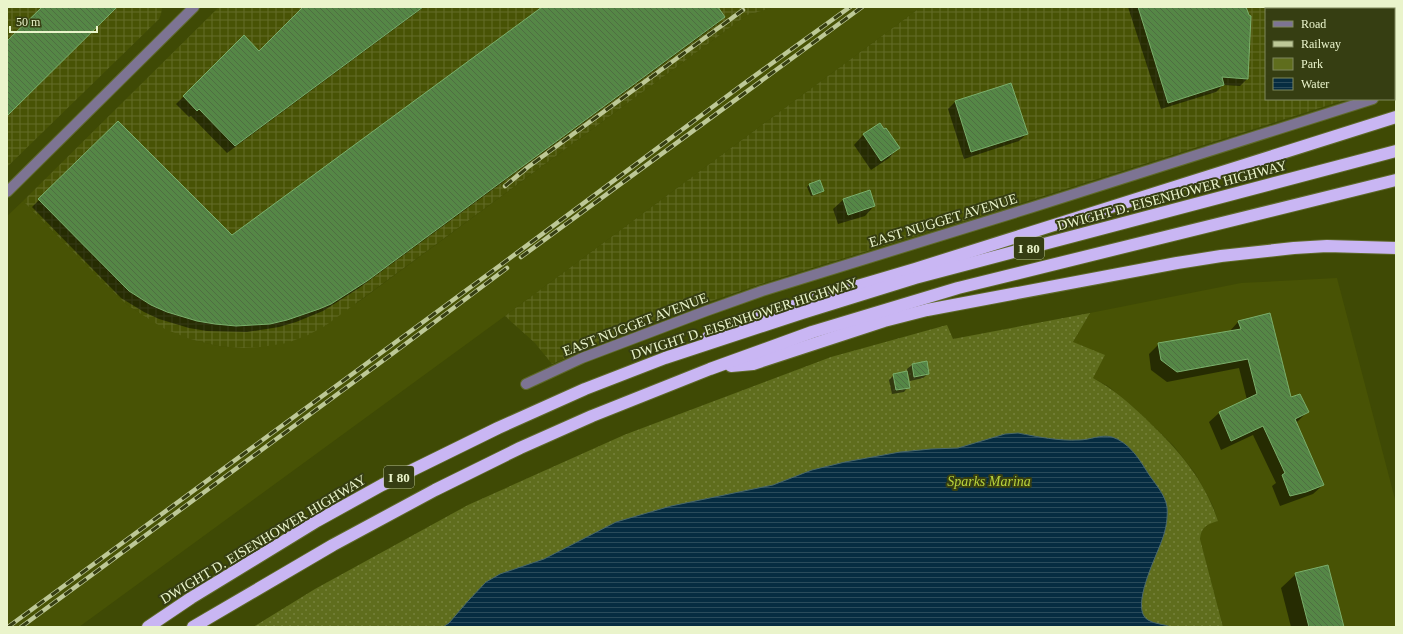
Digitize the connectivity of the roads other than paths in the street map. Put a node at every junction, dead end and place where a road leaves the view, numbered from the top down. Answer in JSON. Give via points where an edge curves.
{"nodes":[{"id":1,"x":193,"y":7,"type":"edge"},
{"id":2,"x":1370,"y":100,"type":"edge"},
{"id":3,"x":1396,"y":117,"type":"edge"},
{"id":4,"x":1396,"y":151,"type":"edge"},
{"id":5,"x":1396,"y":180,"type":"edge"},
{"id":6,"x":7,"y":192,"type":"edge"},
{"id":7,"x":1396,"y":248,"type":"edge"},
{"id":8,"x":665,"y":358,"type":"junction"},
{"id":9,"x":710,"y":369,"type":"junction"},
{"id":10,"x":526,"y":384,"type":"dead end"},
{"id":11,"x":148,"y":627,"type":"edge"},
{"id":12,"x":193,"y":627,"type":"edge"}],
"edges":[{"from":1,"to":6,"type":"street"},
{"from":2,"to":10,"type":"street","name":"EAST NUGGET AVENUE","via":[[1033,208],[762,291],[582,358]]},
{"from":3,"to":8,"type":"highway","via":[[820,297],[725,329]]},
{"from":4,"to":8,"type":"highway","name":"DWIGHT D. EISENHOWER HIGHWAY","number":"I 80","via":[[915,278]]},
{"from":5,"to":9,"type":"highway","number":"I 80","via":[[958,288],[812,332]]},
{"from":7,"to":9,"type":"highway","via":[[1294,248],[1184,262],[926,310],[855,330],[753,364]]},
{"from":8,"to":11,"type":"highway","name":"DWIGHT D. EISENHOWER HIGHWAY","number":"I 80","via":[[585,389],[498,428],[382,485],[317,521]]},
{"from":9,"to":12,"type":"highway","number":"I 80","via":[[520,448],[333,545]]}]}
